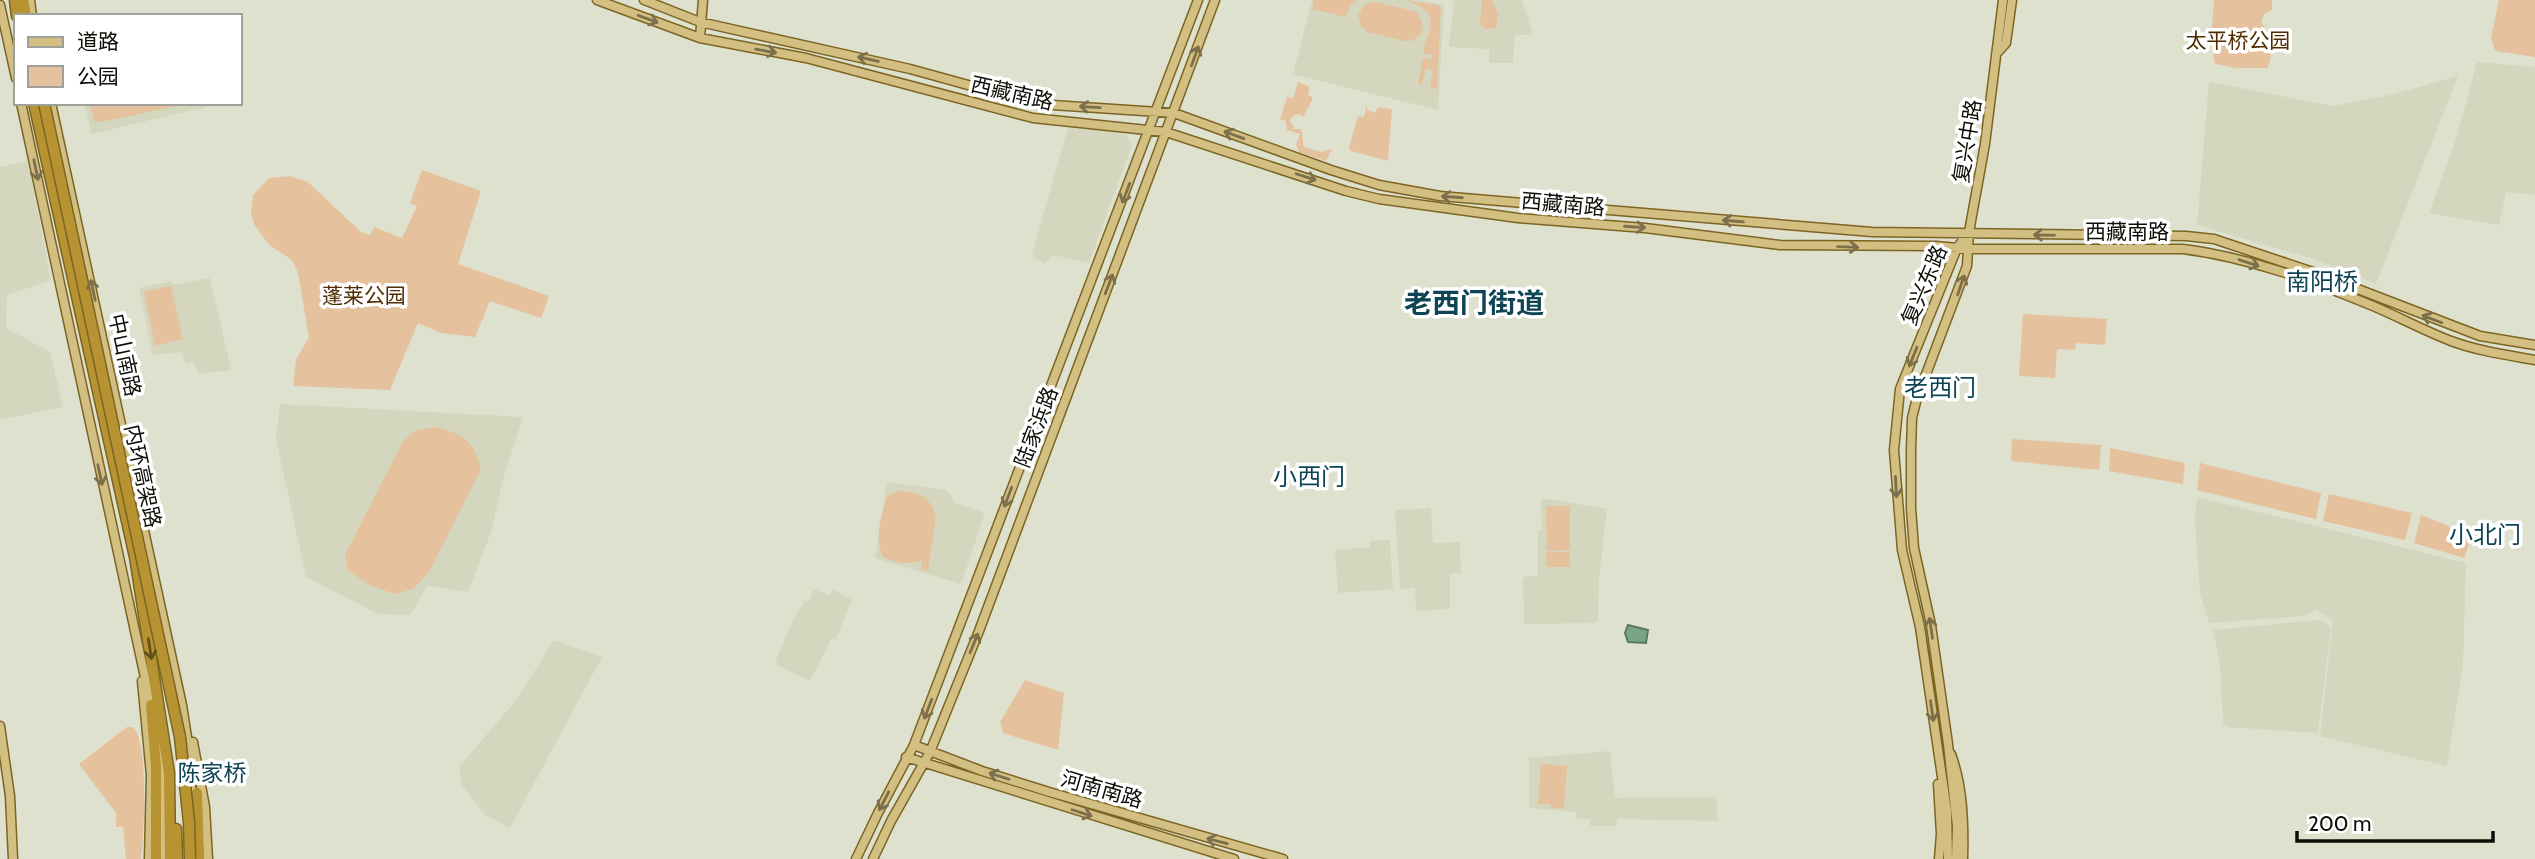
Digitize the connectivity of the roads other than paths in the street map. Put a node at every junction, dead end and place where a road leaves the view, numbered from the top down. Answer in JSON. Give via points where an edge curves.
{"nodes":[{"id":1,"x":597,"y":0,"type":"edge"},
{"id":2,"x":644,"y":0,"type":"edge"},
{"id":3,"x":703,"y":0,"type":"edge"},
{"id":4,"x":1198,"y":0,"type":"edge"},
{"id":5,"x":1215,"y":0,"type":"edge"},
{"id":6,"x":2003,"y":0,"type":"edge"},
{"id":7,"x":2012,"y":0,"type":"edge"},
{"id":8,"x":0,"y":5,"type":"edge"},
{"id":9,"x":700,"y":22,"type":"junction"},
{"id":10,"x":700,"y":38,"type":"junction"},
{"id":11,"x":1996,"y":54,"type":"junction"},
{"id":12,"x":14,"y":69,"type":"edge"},
{"id":13,"x":21,"y":105,"type":"edge"},
{"id":14,"x":34,"y":105,"type":"edge"},
{"id":15,"x":44,"y":105,"type":"edge"},
{"id":16,"x":51,"y":105,"type":"edge"},
{"id":17,"x":1158,"y":110,"type":"junction"},
{"id":18,"x":1174,"y":113,"type":"junction"},
{"id":19,"x":1150,"y":129,"type":"junction"},
{"id":20,"x":1166,"y":132,"type":"junction"},
{"id":21,"x":1969,"y":232,"type":"junction"},
{"id":22,"x":1957,"y":248,"type":"junction"},
{"id":23,"x":1969,"y":249,"type":"junction"},
{"id":24,"x":2535,"y":345,"type":"edge"},
{"id":25,"x":2535,"y":360,"type":"edge"},
{"id":26,"x":140,"y":657,"type":"junction"},
{"id":27,"x":180,"y":696,"type":"junction"},
{"id":28,"x":151,"y":705,"type":"junction"},
{"id":29,"x":0,"y":726,"type":"edge"},
{"id":30,"x":1948,"y":744,"type":"junction"},
{"id":31,"x":914,"y":745,"type":"junction"},
{"id":32,"x":1937,"y":746,"type":"junction"},
{"id":33,"x":189,"y":750,"type":"junction"},
{"id":34,"x":930,"y":752,"type":"junction"},
{"id":35,"x":906,"y":757,"type":"junction"},
{"id":36,"x":924,"y":764,"type":"junction"},
{"id":37,"x":184,"y":768,"type":"junction"},
{"id":38,"x":169,"y":773,"type":"junction"},
{"id":39,"x":197,"y":793,"type":"joint"},
{"id":40,"x":13,"y":859,"type":"edge"},
{"id":41,"x":149,"y":859,"type":"edge"},
{"id":42,"x":156,"y":859,"type":"edge"},
{"id":43,"x":163,"y":859,"type":"edge"},
{"id":44,"x":170,"y":859,"type":"edge"},
{"id":45,"x":177,"y":859,"type":"edge"},
{"id":46,"x":184,"y":859,"type":"edge"},
{"id":47,"x":195,"y":859,"type":"edge"},
{"id":48,"x":208,"y":859,"type":"edge"},
{"id":49,"x":856,"y":859,"type":"edge"},
{"id":50,"x":873,"y":859,"type":"edge"},
{"id":51,"x":1234,"y":859,"type":"edge"},
{"id":52,"x":1283,"y":859,"type":"edge"},
{"id":53,"x":1939,"y":859,"type":"edge"},
{"id":54,"x":1948,"y":859,"type":"edge"},
{"id":55,"x":1956,"y":859,"type":"edge"},
{"id":56,"x":1963,"y":859,"type":"edge"}],
"edges":[{"from":1,"to":10,"type":"main road","name":"西藏南路","one_way":true},
{"from":2,"to":9,"type":"main road","name":"西藏南路"},
{"from":3,"to":9,"type":"main road"},
{"from":4,"to":17,"type":"main road","name":"陆家浜路"},
{"from":18,"to":5,"type":"main road","name":"陆家浜路","one_way":true},
{"from":6,"to":11,"type":"main road","name":"复兴中路"},
{"from":7,"to":11,"type":"main road","name":"复兴中路","via":[[2006,43]]},
{"from":8,"to":12,"type":"main road"},
{"from":9,"to":10,"type":"main road"},
{"from":17,"to":9,"type":"main road","name":"西藏南路","one_way":true,"via":[[1037,104],[910,69]]},
{"from":10,"to":19,"type":"main road","name":"西藏南路","one_way":true,"via":[[806,58],[1033,118]]},
{"from":11,"to":21,"type":"main road","name":"复兴中路"},
{"from":13,"to":26,"type":"main road","one_way":true},
{"from":14,"to":38,"type":"highway","name":"内环高架路","one_way":true,"via":[[135,557]]},
{"from":15,"to":37,"type":"highway","name":"内环高架路","bridge":true},
{"from":27,"to":16,"type":"main road","name":"中山南路","one_way":true},
{"from":17,"to":18,"type":"main road","name":"西藏南路"},
{"from":17,"to":19,"type":"main road","name":"陆家浜路"},
{"from":18,"to":20,"type":"main road","name":"陆家浜路"},
{"from":21,"to":18,"type":"main road","name":"西藏南路","one_way":true,"via":[[1813,228],[1440,196],[1379,185]]},
{"from":19,"to":20,"type":"main road","name":"西藏南路"},
{"from":19,"to":31,"type":"main road","name":"陆家浜路","one_way":true},
{"from":20,"to":22,"type":"main road","name":"西藏南路","one_way":true,"via":[[1379,199],[1780,244]]},
{"from":34,"to":20,"type":"main road","name":"陆家浜路","one_way":true},
{"from":21,"to":22,"type":"main road","name":"复兴东路"},
{"from":21,"to":23,"type":"main road","name":"复兴东路"},
{"from":24,"to":21,"type":"main road","name":"西藏南路","one_way":true,"via":[[2480,336],[2214,239]]},
{"from":22,"to":23,"type":"main road","name":"西藏南路"},
{"from":22,"to":32,"type":"main road","name":"复兴东路","one_way":true,"via":[[1900,389],[1894,450],[1902,550],[1920,626]]},
{"from":23,"to":25,"type":"main road","name":"西藏南路","one_way":true,"via":[[2213,252],[2375,307],[2449,340]]},
{"from":30,"to":23,"type":"main road","name":"复兴东路","one_way":true,"via":[[1931,625],[1914,548],[1911,439],[1917,398],[1959,290]]},
{"from":26,"to":28,"type":"main road"},
{"from":26,"to":41,"type":"main road","via":[[151,775]]},
{"from":27,"to":33,"type":"main road","name":"中山南路"},
{"from":27,"to":48,"type":"main road","name":"中山南路","via":[[202,789]]},
{"from":28,"to":42,"type":"highway"},
{"from":28,"to":43,"type":"main road","via":[[160,759]]},
{"from":29,"to":40,"type":"main road"},
{"from":30,"to":55,"type":"main road","name":"复兴东路"},
{"from":30,"to":56,"type":"main road","name":"复兴东路","via":[[1959,784]]},
{"from":31,"to":34,"type":"main road","name":"河南南路"},
{"from":31,"to":35,"type":"main road","name":"陆家浜路"},
{"from":32,"to":53,"type":"main road","name":"复兴东路"},
{"from":32,"to":54,"type":"main road","name":"复兴东路","via":[[1949,832]]},
{"from":33,"to":39,"type":"main road"},
{"from":33,"to":47,"type":"main road","name":"中山南路"},
{"from":34,"to":36,"type":"main road","name":"陆家浜路"},
{"from":52,"to":34,"type":"main road","name":"河南南路","one_way":true,"via":[[1049,792]]},
{"from":35,"to":36,"type":"main road","name":"河南南路"},
{"from":35,"to":49,"type":"main road","name":"陆家浜路","one_way":true},
{"from":36,"to":50,"type":"main road","name":"陆家浜路"},
{"from":36,"to":51,"type":"main road","name":"河南南路","one_way":true},
{"from":37,"to":46,"type":"highway","bridge":true},
{"from":37,"to":47,"type":"highway","name":"内环高架路","bridge":true},
{"from":38,"to":44,"type":"highway","name":"内环高架路"},
{"from":38,"to":45,"type":"highway"},
{"from":39,"to":47,"type":"highway"}]}
